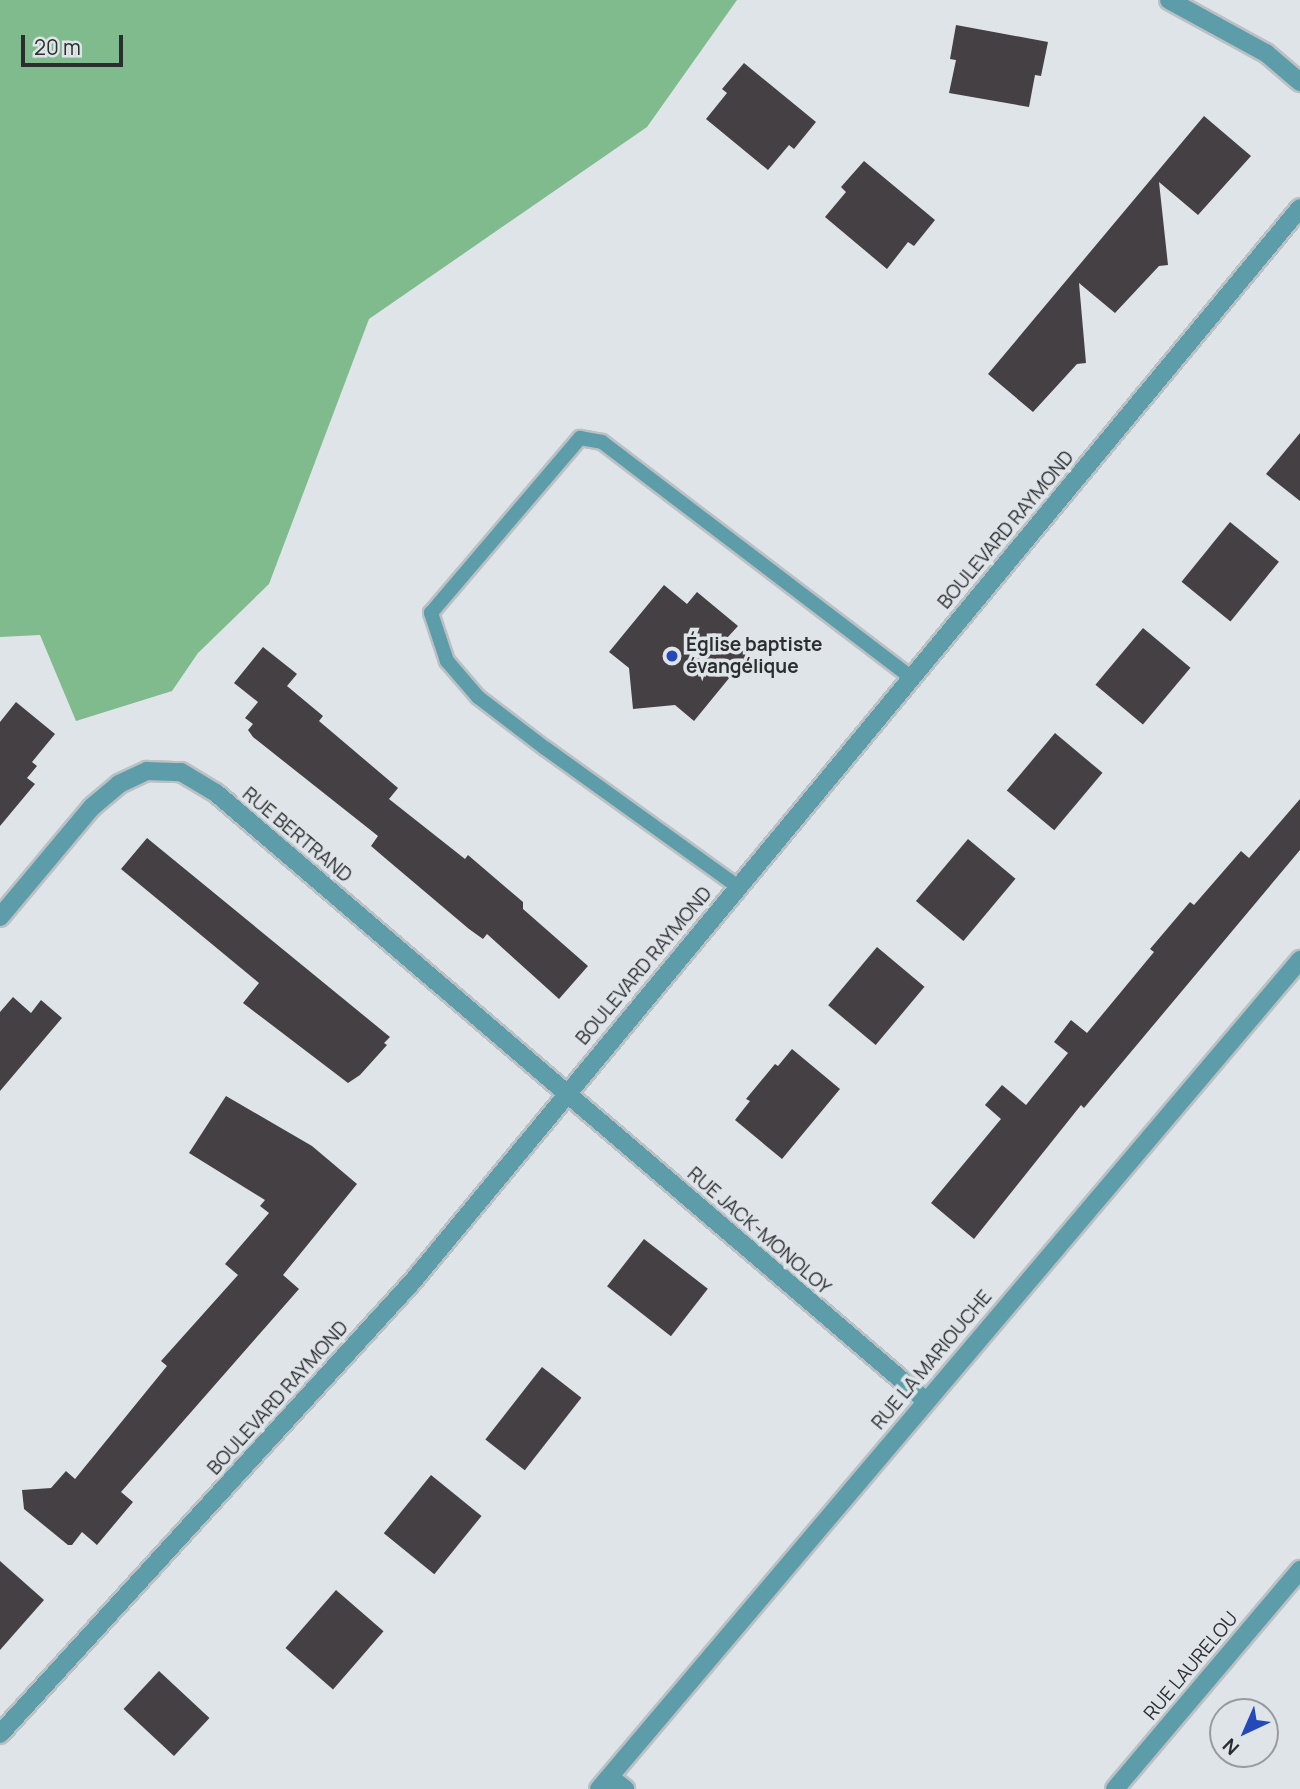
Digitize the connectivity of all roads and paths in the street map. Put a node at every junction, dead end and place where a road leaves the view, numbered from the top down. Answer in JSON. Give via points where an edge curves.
{"nodes":[{"id":1,"x":1169,"y":0,"type":"edge"},
{"id":2,"x":1300,"y":82,"type":"edge"},
{"id":3,"x":1300,"y":208,"type":"edge"},
{"id":4,"x":911,"y":677,"type":"junction"},
{"id":5,"x":737,"y":886,"type":"junction"},
{"id":6,"x":0,"y":917,"type":"edge"},
{"id":7,"x":1300,"y":960,"type":"edge"},
{"id":8,"x":566,"y":1093,"type":"junction"},
{"id":9,"x":925,"y":1400,"type":"junction"},
{"id":10,"x":1300,"y":1570,"type":"edge"},
{"id":11,"x":0,"y":1734,"type":"edge"},
{"id":12,"x":612,"y":1785,"type":"edge"},
{"id":13,"x":1115,"y":1789,"type":"edge"}],
"edges":[{"from":1,"to":2,"type":"street","via":[[1266,53]]},
{"from":3,"to":4,"type":"street","name":"BOULEVARD RAYMOND"},
{"from":4,"to":5,"type":"street","name":"BOULEVARD RAYMOND"},
{"from":4,"to":5,"type":"lane","via":[[602,442],[580,438],[431,613],[447,661],[478,697]]},
{"from":5,"to":8,"type":"street","name":"BOULEVARD RAYMOND"},
{"from":6,"to":8,"type":"street","name":"RUE BERTRAND","via":[[92,807],[119,784],[147,771],[181,772],[216,793]]},
{"from":7,"to":9,"type":"street","name":"RUE LA MARIOUCHE"},
{"from":8,"to":9,"type":"street","name":"RUE JACK-MONOLOY"},
{"from":8,"to":11,"type":"street","name":"BOULEVARD RAYMOND","via":[[413,1281]]},
{"from":9,"to":12,"type":"street","name":"RUE LA MARIOUCHE"},
{"from":10,"to":13,"type":"street","name":"RUE LAURELOU"}]}
